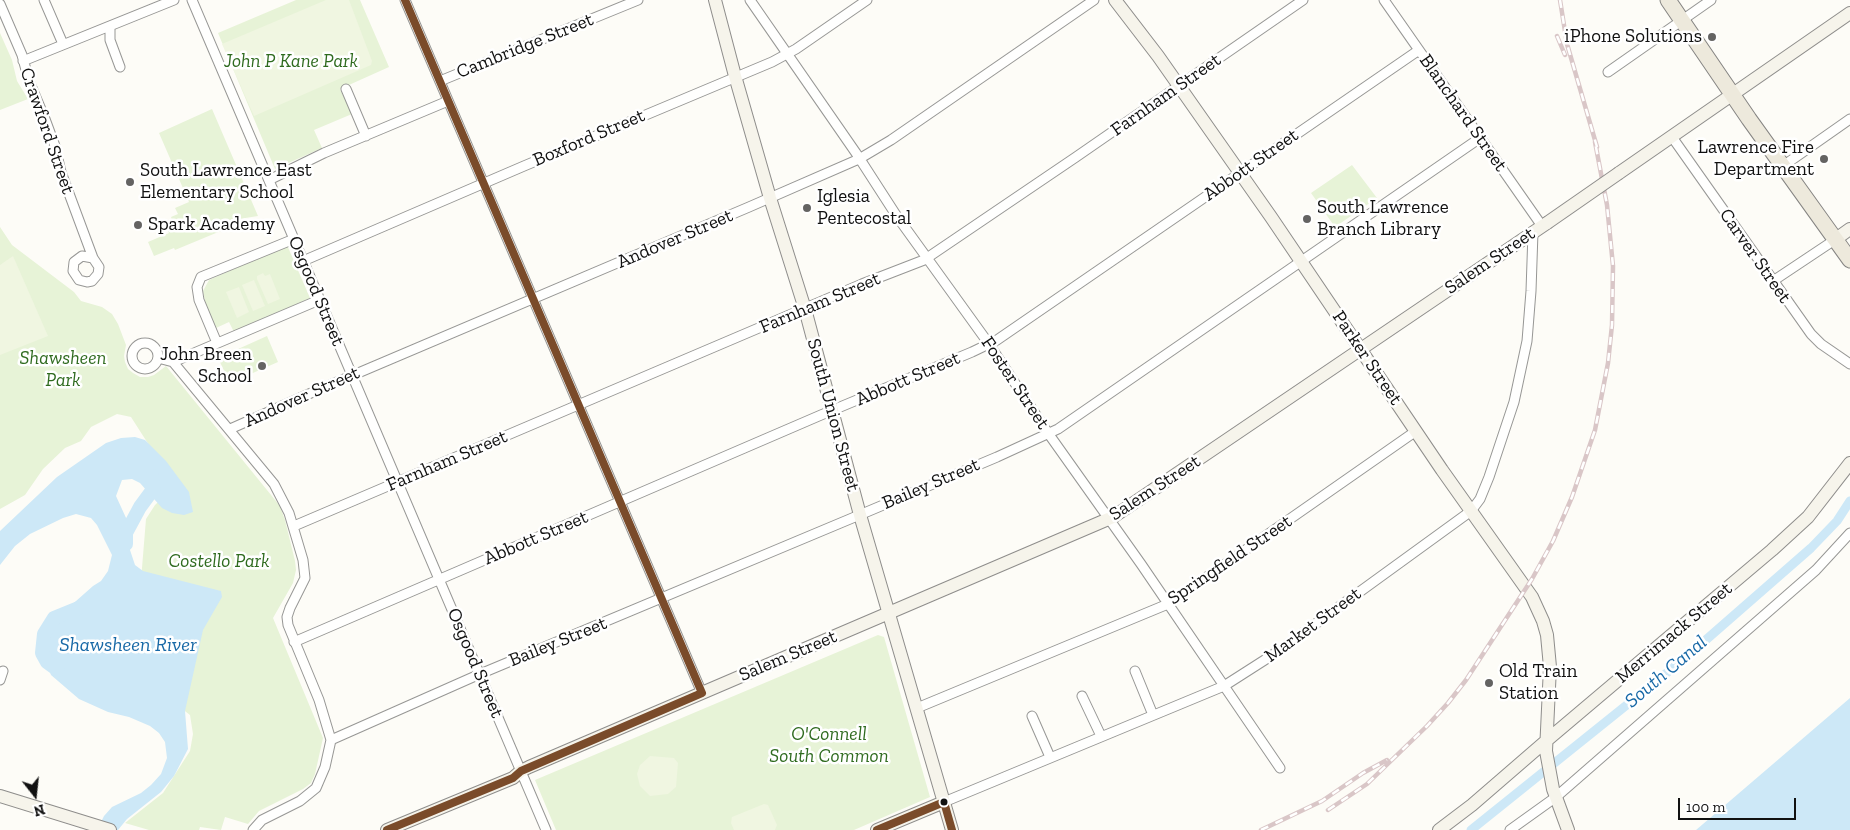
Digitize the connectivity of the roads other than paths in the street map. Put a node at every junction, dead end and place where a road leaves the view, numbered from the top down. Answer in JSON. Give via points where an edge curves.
{"nodes":[{"id":1,"x":44,"y":0,"type":"edge"},
{"id":2,"x":174,"y":0,"type":"edge"},
{"id":3,"x":192,"y":0,"type":"edge"},
{"id":4,"x":404,"y":0,"type":"edge"},
{"id":5,"x":638,"y":0,"type":"edge"},
{"id":6,"x":715,"y":0,"type":"edge"},
{"id":7,"x":750,"y":0,"type":"edge"},
{"id":8,"x":867,"y":0,"type":"edge"},
{"id":9,"x":1094,"y":0,"type":"edge"},
{"id":10,"x":1115,"y":0,"type":"edge"},
{"id":11,"x":1303,"y":0,"type":"edge"},
{"id":12,"x":1384,"y":0,"type":"edge"},
{"id":13,"x":1668,"y":0,"type":"edge"},
{"id":14,"x":1711,"y":0,"type":"edge"},
{"id":15,"x":0,"y":4,"type":"edge"},
{"id":16,"x":1850,"y":13,"type":"edge"},
{"id":17,"x":1682,"y":20,"type":"junction"},
{"id":18,"x":110,"y":26,"type":"junction"},
{"id":19,"x":63,"y":44,"type":"junction"},
{"id":20,"x":1419,"y":50,"type":"junction"},
{"id":21,"x":787,"y":55,"type":"junction"},
{"id":22,"x":23,"y":62,"type":"junction"},
{"id":23,"x":120,"y":67,"type":"dead end"},
{"id":24,"x":1608,"y":72,"type":"dead end"},
{"id":25,"x":735,"y":76,"type":"junction"},
{"id":26,"x":440,"y":81,"type":"junction"},
{"id":27,"x":1179,"y":86,"type":"junction"},
{"id":28,"x":346,"y":88,"type":"dead end"},
{"id":29,"x":1732,"y":94,"type":"junction"},
{"id":30,"x":448,"y":100,"type":"junction"},
{"id":31,"x":1850,"y":118,"type":"edge"},
{"id":32,"x":366,"y":136,"type":"junction"},
{"id":33,"x":1672,"y":137,"type":"junction"},
{"id":34,"x":1480,"y":138,"type":"junction"},
{"id":35,"x":860,"y":159,"type":"junction"},
{"id":36,"x":1783,"y":166,"type":"junction"},
{"id":37,"x":1240,"y":172,"type":"junction"},
{"id":38,"x":269,"y":180,"type":"junction"},
{"id":39,"x":483,"y":183,"type":"junction"},
{"id":40,"x":770,"y":198,"type":"junction"},
{"id":41,"x":1540,"y":227,"type":"junction"},
{"id":42,"x":1850,"y":230,"type":"edge"},
{"id":43,"x":294,"y":239,"type":"junction"},
{"id":44,"x":1836,"y":239,"type":"junction"},
{"id":45,"x":93,"y":258,"type":"dead end"},
{"id":46,"x":927,"y":258,"type":"junction"},
{"id":47,"x":1850,"y":260,"type":"edge"},
{"id":48,"x":303,"y":261,"type":"junction"},
{"id":49,"x":1301,"y":261,"type":"junction"},
{"id":50,"x":1773,"y":281,"type":"junction"},
{"id":51,"x":532,"y":298,"type":"junction"},
{"id":52,"x":319,"y":300,"type":"junction"},
{"id":53,"x":805,"y":309,"type":"junction"},
{"id":54,"x":217,"y":343,"type":"junction"},
{"id":55,"x":989,"y":344,"type":"junction"},
{"id":56,"x":1361,"y":349,"type":"junction"},
{"id":57,"x":158,"y":358,"type":"dead end"},
{"id":58,"x":173,"y":362,"type":"junction"},
{"id":59,"x":1850,"y":364,"type":"edge"},
{"id":60,"x":352,"y":376,"type":"junction"},
{"id":61,"x":579,"y":406,"type":"junction"},
{"id":62,"x":831,"y":411,"type":"junction"},
{"id":63,"x":230,"y":429,"type":"junction"},
{"id":64,"x":1416,"y":431,"type":"junction"},
{"id":65,"x":1048,"y":433,"type":"junction"},
{"id":66,"x":1850,"y":463,"type":"edge"},
{"id":67,"x":397,"y":482,"type":"junction"},
{"id":68,"x":620,"y":502,"type":"junction"},
{"id":69,"x":1471,"y":510,"type":"junction"},
{"id":70,"x":860,"y":515,"type":"junction"},
{"id":71,"x":1109,"y":519,"type":"junction"},
{"id":72,"x":294,"y":526,"type":"junction"},
{"id":73,"x":1850,"y":534,"type":"edge"},
{"id":74,"x":439,"y":579,"type":"junction"},
{"id":75,"x":662,"y":599,"type":"junction"},
{"id":76,"x":1168,"y":604,"type":"junction"},
{"id":77,"x":889,"y":613,"type":"junction"},
{"id":78,"x":294,"y":642,"type":"junction"},
{"id":79,"x":1136,"y":671,"type":"dead end"},
{"id":80,"x":480,"y":674,"type":"junction"},
{"id":81,"x":1224,"y":686,"type":"junction"},
{"id":82,"x":702,"y":693,"type":"junction"},
{"id":83,"x":1082,"y":696,"type":"dead end"},
{"id":84,"x":917,"y":708,"type":"junction"},
{"id":85,"x":1154,"y":715,"type":"junction"},
{"id":86,"x":1032,"y":716,"type":"dead end"},
{"id":87,"x":1101,"y":736,"type":"junction"},
{"id":88,"x":331,"y":740,"type":"junction"},
{"id":89,"x":1546,"y":746,"type":"junction"},
{"id":90,"x":1050,"y":757,"type":"junction"},
{"id":91,"x":1280,"y":768,"type":"dead end"},
{"id":92,"x":521,"y":770,"type":"junction"},
{"id":93,"x":1554,"y":793,"type":"junction"},
{"id":94,"x":0,"y":796,"type":"edge"},
{"id":95,"x":944,"y":802,"type":"junction"},
{"id":96,"x":110,"y":830,"type":"edge"},
{"id":97,"x":253,"y":830,"type":"edge"},
{"id":98,"x":387,"y":830,"type":"edge"},
{"id":99,"x":546,"y":830,"type":"edge"},
{"id":100,"x":877,"y":830,"type":"edge"},
{"id":101,"x":952,"y":830,"type":"edge"},
{"id":102,"x":1439,"y":830,"type":"edge"},
{"id":103,"x":1510,"y":830,"type":"edge"},
{"id":104,"x":1568,"y":830,"type":"edge"}],
"edges":[{"from":1,"to":19,"type":"street"},
{"from":2,"to":18,"type":"street"},
{"from":3,"to":38,"type":"street","name":"Osgood Street"},
{"from":4,"to":26,"type":"street"},
{"from":5,"to":26,"type":"street","name":"Cambridge Street"},
{"from":6,"to":25,"type":"main road","name":"South Union Street"},
{"from":7,"to":21,"type":"street","name":"Foster Street"},
{"from":8,"to":21,"type":"street","name":"Boxford Street"},
{"from":9,"to":35,"type":"street","name":"Andover Street"},
{"from":10,"to":27,"type":"main road","name":"Parker Street"},
{"from":11,"to":27,"type":"street","name":"Farnham Street"},
{"from":12,"to":20,"type":"street","name":"Blanchard Street"},
{"from":13,"to":17,"type":"main road"},
{"from":14,"to":17,"type":"street"},
{"from":15,"to":22,"type":"street","name":"Crawford Street"},
{"from":16,"to":29,"type":"main road","name":"Salem Street"},
{"from":17,"to":24,"type":"street"},
{"from":17,"to":29,"type":"main road"},
{"from":18,"to":19,"type":"street"},
{"from":18,"to":23,"type":"street","via":[[110,40]]},
{"from":19,"to":22,"type":"street"},
{"from":20,"to":34,"type":"street","name":"Blanchard Street"},
{"from":20,"to":37,"type":"street","name":"Abbott Street"},
{"from":21,"to":25,"type":"street","name":"Boxford Street"},
{"from":21,"to":35,"type":"street","name":"Foster Street"},
{"from":22,"to":45,"type":"street","name":"Crawford Street"},
{"from":25,"to":39,"type":"street","name":"Boxford Street"},
{"from":25,"to":40,"type":"main road","name":"South Union Street"},
{"from":26,"to":30,"type":"street"},
{"from":27,"to":37,"type":"main road","name":"Parker Street"},
{"from":27,"to":46,"type":"street","name":"Farnham Street"},
{"from":28,"to":32,"type":"street"},
{"from":29,"to":33,"type":"main road","name":"Salem Street"},
{"from":29,"to":36,"type":"main road"},
{"from":30,"to":32,"type":"street"},
{"from":30,"to":39,"type":"street"},
{"from":31,"to":36,"type":"street"},
{"from":32,"to":38,"type":"street"},
{"from":33,"to":41,"type":"main road","name":"Salem Street","bridge":true},
{"from":33,"to":50,"type":"street","name":"Carver Street"},
{"from":34,"to":41,"type":"street","name":"Blanchard Street"},
{"from":34,"to":49,"type":"street","name":"Bailey Street"},
{"from":35,"to":40,"type":"street","name":"Andover Street"},
{"from":35,"to":46,"type":"street","name":"Foster Street"},
{"from":36,"to":44,"type":"main road"},
{"from":37,"to":49,"type":"main road","name":"Parker Street"},
{"from":37,"to":55,"type":"street","name":"Abbott Street"},
{"from":38,"to":43,"type":"street","name":"Osgood Street"},
{"from":39,"to":48,"type":"street","name":"Boxford Street"},
{"from":39,"to":51,"type":"street"},
{"from":40,"to":51,"type":"street","name":"Andover Street"},
{"from":40,"to":53,"type":"main road","name":"South Union Street"},
{"from":41,"to":56,"type":"main road","name":"Salem Street"},
{"from":41,"to":69,"type":"street","name":"Market Street","via":[[1527,341],[1514,402],[1490,477]]},
{"from":42,"to":44,"type":"main road"},
{"from":43,"to":48,"type":"street","name":"Osgood Street"},
{"from":43,"to":54,"type":"street","via":[[202,277],[197,287],[199,300]]},
{"from":44,"to":47,"type":"main road"},
{"from":44,"to":50,"type":"street"},
{"from":46,"to":53,"type":"street","name":"Farnham Street"},
{"from":46,"to":55,"type":"street","name":"Foster Street"},
{"from":48,"to":52,"type":"street","name":"Osgood Street"},
{"from":49,"to":56,"type":"main road","name":"Parker Street"},
{"from":49,"to":65,"type":"street","name":"Bailey Street"},
{"from":50,"to":59,"type":"street","name":"Carver Street","via":[[1816,339]]},
{"from":51,"to":60,"type":"street","name":"Andover Street"},
{"from":51,"to":61,"type":"street"},
{"from":52,"to":54,"type":"street"},
{"from":52,"to":60,"type":"street","name":"Osgood Street"},
{"from":53,"to":61,"type":"street","name":"Farnham Street"},
{"from":53,"to":62,"type":"main road","name":"South Union Street"},
{"from":54,"to":58,"type":"street"},
{"from":55,"to":62,"type":"street","name":"Abbott Street"},
{"from":55,"to":65,"type":"street","name":"Foster Street"},
{"from":56,"to":64,"type":"main road","name":"Parker Street"},
{"from":56,"to":71,"type":"main road","name":"Salem Street"},
{"from":57,"to":58,"type":"street"},
{"from":58,"to":63,"type":"street"},
{"from":60,"to":63,"type":"street","name":"Andover Street"},
{"from":60,"to":67,"type":"street","name":"Osgood Street"},
{"from":61,"to":67,"type":"street","name":"Farnham Street"},
{"from":61,"to":68,"type":"street"},
{"from":62,"to":68,"type":"street","name":"Abbott Street"},
{"from":62,"to":70,"type":"main road","name":"South Union Street"},
{"from":63,"to":72,"type":"street","via":[[274,484]]},
{"from":64,"to":69,"type":"main road","name":"Parker Street"},
{"from":64,"to":76,"type":"street","name":"Springfield Street"},
{"from":65,"to":70,"type":"street","name":"Bailey Street"},
{"from":65,"to":71,"type":"street","name":"Foster Street"},
{"from":66,"to":89,"type":"main road","name":"Merrimack Street","via":[[1819,504],[1785,539]]},
{"from":67,"to":72,"type":"street","name":"Farnham Street"},
{"from":67,"to":74,"type":"street","name":"Osgood Street"},
{"from":68,"to":74,"type":"street","name":"Abbott Street"},
{"from":68,"to":75,"type":"street"},
{"from":69,"to":81,"type":"street","name":"Market Street","via":[[1274,654]]},
{"from":69,"to":89,"type":"main road","name":"Parker Street","via":[[1532,597],[1543,621],[1550,666]]},
{"from":70,"to":75,"type":"street","name":"Bailey Street"},
{"from":70,"to":77,"type":"main road","name":"South Union Street"},
{"from":71,"to":76,"type":"street","name":"Foster Street"},
{"from":71,"to":77,"type":"main road","name":"Salem Street"},
{"from":72,"to":78,"type":"street","via":[[305,570],[305,578],[287,617]]},
{"from":73,"to":93,"type":"street","via":[[1816,570]]},
{"from":74,"to":78,"type":"street","name":"Abbott Street"},
{"from":74,"to":80,"type":"street","name":"Osgood Street"},
{"from":75,"to":80,"type":"street","name":"Bailey Street"},
{"from":75,"to":82,"type":"street"},
{"from":76,"to":81,"type":"street","name":"Foster Street"},
{"from":76,"to":84,"type":"street","name":"Springfield Street"},
{"from":77,"to":82,"type":"main road","name":"Salem Street"},
{"from":77,"to":84,"type":"main road","name":"South Union Street"},
{"from":78,"to":88,"type":"street","via":[[319,700]]},
{"from":79,"to":85,"type":"street"},
{"from":80,"to":88,"type":"street","name":"Bailey Street"},
{"from":80,"to":92,"type":"street","name":"Osgood Street"},
{"from":81,"to":85,"type":"street","name":"Market Street"},
{"from":81,"to":91,"type":"street","name":"Foster Street"},
{"from":82,"to":92,"type":"main road","name":"Salem Street"},
{"from":83,"to":87,"type":"street"},
{"from":84,"to":95,"type":"main road","name":"South Union Street"},
{"from":85,"to":87,"type":"street","name":"Market Street"},
{"from":86,"to":90,"type":"street"},
{"from":87,"to":90,"type":"street","name":"Market Street"},
{"from":88,"to":97,"type":"street","via":[[316,788],[262,820]]},
{"from":89,"to":93,"type":"main road","name":"Parker Street"},
{"from":89,"to":102,"type":"main road","name":"Merrimack Street"},
{"from":90,"to":95,"type":"street","name":"Market Street"},
{"from":92,"to":98,"type":"main road","name":"Salem Street","via":[[513,778]]},
{"from":92,"to":99,"type":"street","name":"Osgood Street"},
{"from":93,"to":103,"type":"street"},
{"from":93,"to":104,"type":"main road","name":"Parker Street"},
{"from":94,"to":96,"type":"main road"},
{"from":95,"to":100,"type":"main road","name":"Market Street"},
{"from":95,"to":101,"type":"main road","name":"South Union Street"}]}
